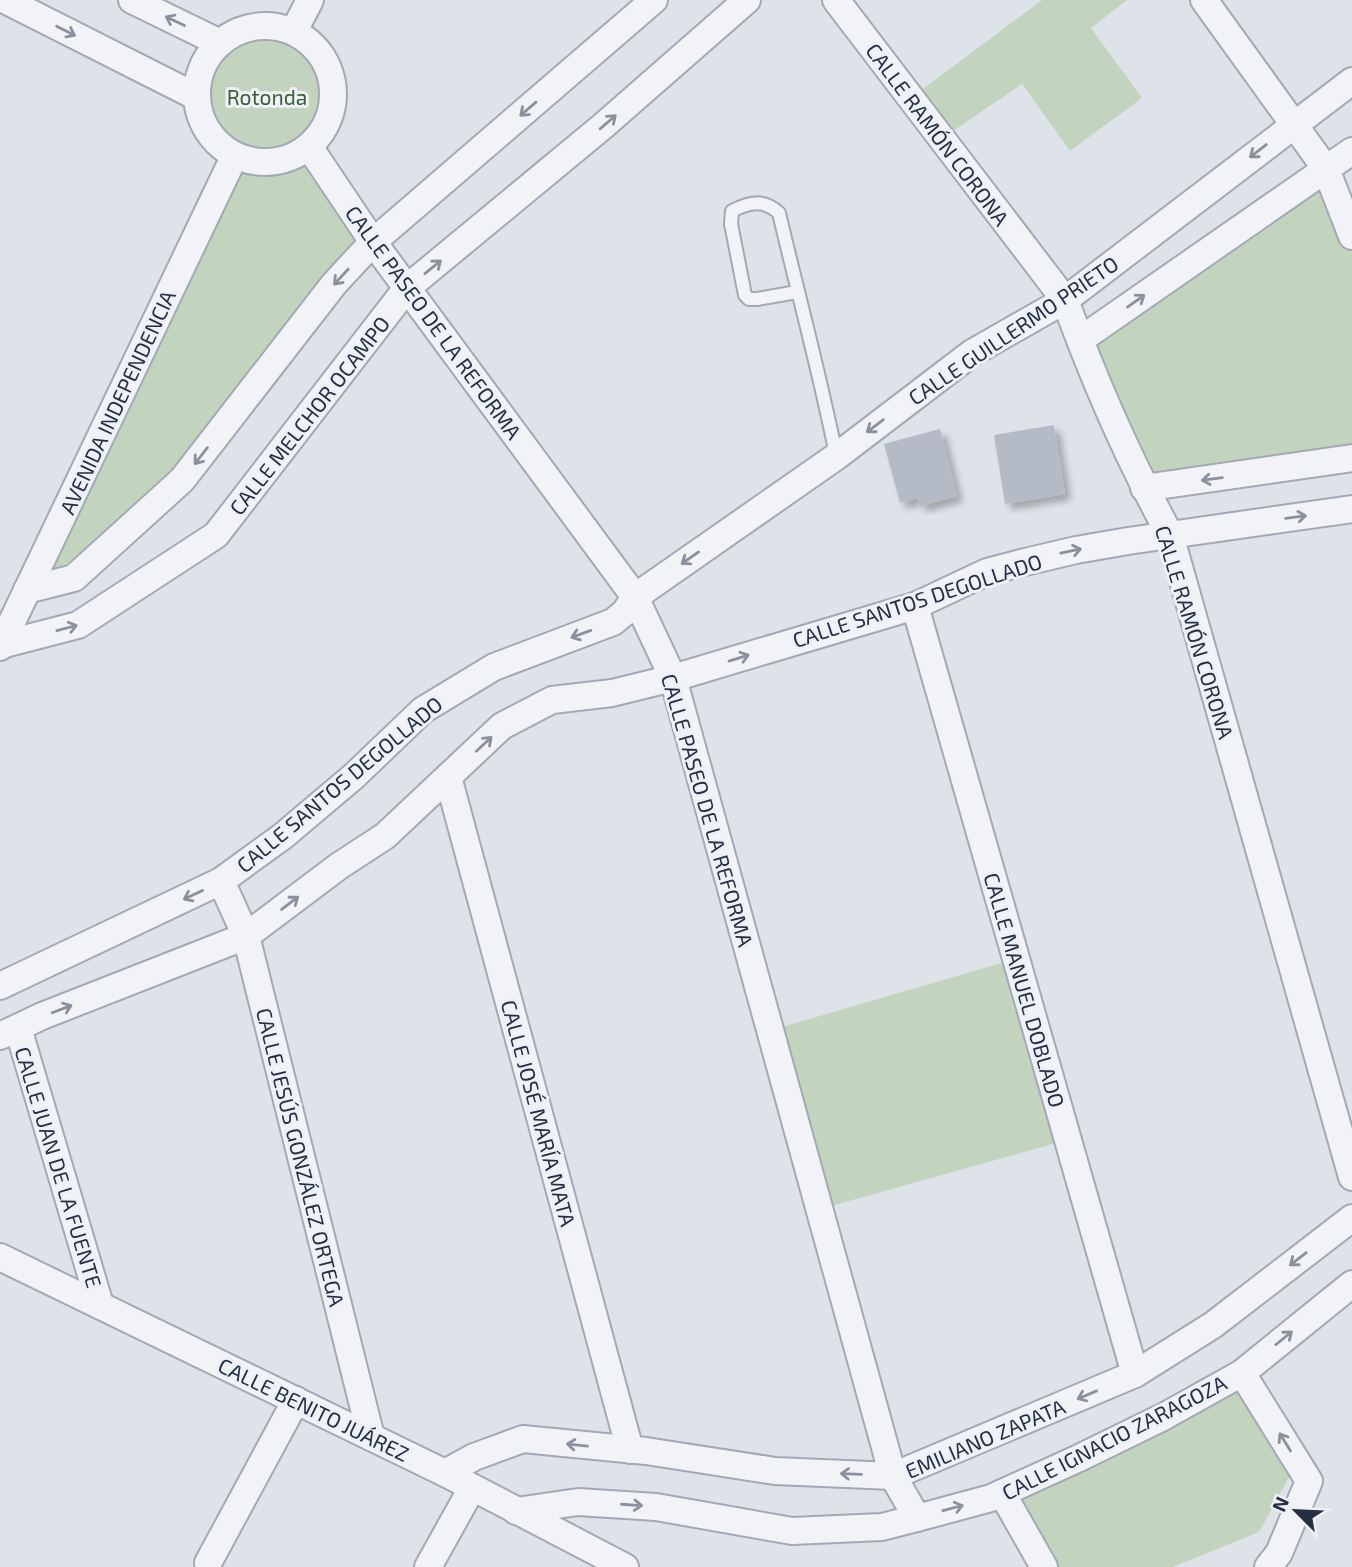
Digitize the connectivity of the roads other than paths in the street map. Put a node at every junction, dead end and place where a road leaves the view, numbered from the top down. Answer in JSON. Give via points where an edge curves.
{"nodes":[{"id":1,"x":5,"y":0,"type":"edge"},
{"id":2,"x":132,"y":0,"type":"edge"},
{"id":3,"x":310,"y":0,"type":"edge"},
{"id":4,"x":654,"y":0,"type":"edge"},
{"id":5,"x":747,"y":0,"type":"edge"},
{"id":6,"x":836,"y":0,"type":"edge"},
{"id":7,"x":1204,"y":0,"type":"edge"},
{"id":8,"x":294,"y":31,"type":"junction"},
{"id":9,"x":218,"y":42,"type":"junction"},
{"id":10,"x":1352,"y":81,"type":"edge"},
{"id":11,"x":195,"y":96,"type":"junction"},
{"id":12,"x":1294,"y":124,"type":"junction"},
{"id":13,"x":310,"y":148,"type":"junction"},
{"id":14,"x":1352,"y":150,"type":"edge"},
{"id":15,"x":234,"y":156,"type":"junction"},
{"id":16,"x":1326,"y":169,"type":"junction"},
{"id":17,"x":1352,"y":236,"type":"edge"},
{"id":18,"x":373,"y":242,"type":"junction"},
{"id":19,"x":407,"y":288,"type":"junction"},
{"id":20,"x":797,"y":292,"type":"junction"},
{"id":21,"x":1065,"y":300,"type":"junction"},
{"id":22,"x":1080,"y":340,"type":"junction"},
{"id":23,"x":836,"y":456,"type":"junction"},
{"id":24,"x":1352,"y":458,"type":"edge"},
{"id":25,"x":1144,"y":488,"type":"junction"},
{"id":26,"x":1352,"y":509,"type":"edge"},
{"id":27,"x":1170,"y":536,"type":"junction"},
{"id":28,"x":27,"y":590,"type":"junction"},
{"id":29,"x":635,"y":597,"type":"junction"},
{"id":30,"x":915,"y":606,"type":"junction"},
{"id":31,"x":1,"y":646,"type":"edge"},
{"id":32,"x":673,"y":678,"type":"junction"},
{"id":33,"x":448,"y":777,"type":"junction"},
{"id":34,"x":221,"y":881,"type":"junction"},
{"id":35,"x":246,"y":936,"type":"junction"},
{"id":36,"x":0,"y":986,"type":"edge"},
{"id":37,"x":9,"y":1032,"type":"edge"},
{"id":38,"x":1352,"y":1177,"type":"edge"},
{"id":39,"x":1352,"y":1218,"type":"edge"},
{"id":40,"x":0,"y":1257,"type":"edge"},
{"id":41,"x":1352,"y":1284,"type":"edge"},
{"id":42,"x":100,"y":1305,"type":"junction"},
{"id":43,"x":1242,"y":1373,"type":"junction"},
{"id":44,"x":1135,"y":1374,"type":"junction"},
{"id":45,"x":296,"y":1400,"type":"junction"},
{"id":46,"x":371,"y":1437,"type":"junction"},
{"id":47,"x":630,"y":1450,"type":"junction"},
{"id":48,"x":445,"y":1473,"type":"junction"},
{"id":49,"x":893,"y":1476,"type":"junction"},
{"id":50,"x":472,"y":1488,"type":"junction"},
{"id":51,"x":1002,"y":1493,"type":"junction"},
{"id":52,"x":516,"y":1511,"type":"junction"},
{"id":53,"x":917,"y":1518,"type":"junction"},
{"id":54,"x":208,"y":1563,"type":"dead end"},
{"id":55,"x":428,"y":1567,"type":"edge"},
{"id":56,"x":625,"y":1567,"type":"edge"},
{"id":57,"x":1044,"y":1567,"type":"edge"},
{"id":58,"x":1268,"y":1567,"type":"edge"}],
"edges":[{"from":1,"to":11,"type":"street","one_way":true},
{"from":9,"to":2,"type":"street","one_way":true},
{"from":3,"to":8,"type":"street"},
{"from":4,"to":18,"type":"street","one_way":true},
{"from":19,"to":5,"type":"street","name":"CALLE MELCHOR OCAMPO","one_way":true},
{"from":6,"to":21,"type":"street","name":"CALLE RAMÓN CORONA"},
{"from":7,"to":12,"type":"street"},
{"from":8,"to":9,"type":"street","via":[[255,26]]},
{"from":8,"to":13,"type":"street","via":[[322,52],[335,84],[331,120]]},
{"from":9,"to":11,"type":"street","via":[[201,66]]},
{"from":10,"to":12,"type":"street","name":"CALLE GUILLERMO PRIETO"},
{"from":11,"to":15,"type":"street","via":[[206,132]]},
{"from":12,"to":16,"type":"street"},
{"from":12,"to":21,"type":"street","name":"CALLE GUILLERMO PRIETO","one_way":true},
{"from":13,"to":15,"type":"street","via":[[273,163]]},
{"from":13,"to":18,"type":"street","name":"CALLE PASEO DE LA REFORMA"},
{"from":14,"to":16,"type":"street"},
{"from":15,"to":28,"type":"street","name":"AVENIDA INDEPENDENCIA"},
{"from":16,"to":17,"type":"street"},
{"from":22,"to":16,"type":"street","one_way":true},
{"from":18,"to":19,"type":"street","name":"CALLE PASEO DE LA REFORMA"},
{"from":18,"to":28,"type":"street","one_way":true,"via":[[334,284],[182,480],[75,578]]},
{"from":19,"to":29,"type":"street","name":"CALLE PASEO DE LA REFORMA"},
{"from":31,"to":19,"type":"street","name":"CALLE MELCHOR OCAMPO","one_way":true,"via":[[78,625],[216,535]]},
{"from":20,"to":20,"type":"lane","via":[[779,213],[764,203],[732,211],[745,295],[757,299]]},
{"from":20,"to":23,"type":"lane"},
{"from":21,"to":22,"type":"street","name":"CALLE RAMÓN CORONA"},
{"from":21,"to":23,"type":"street","name":"CALLE GUILLERMO PRIETO","one_way":true,"via":[[972,353]]},
{"from":22,"to":25,"type":"street","name":"CALLE RAMÓN CORONA"},
{"from":23,"to":29,"type":"street","name":"CALLE GUILLERMO PRIETO","one_way":true},
{"from":24,"to":25,"type":"street","one_way":true},
{"from":25,"to":27,"type":"street","name":"CALLE RAMÓN CORONA"},
{"from":27,"to":26,"type":"street","name":"CALLE SANTOS DEGOLLADO","one_way":true},
{"from":30,"to":27,"type":"street","name":"CALLE SANTOS DEGOLLADO","one_way":true,"via":[[987,572],[1076,550]]},
{"from":27,"to":38,"type":"street","name":"CALLE RAMÓN CORONA"},
{"from":28,"to":31,"type":"street","name":"AVENIDA INDEPENDENCIA"},
{"from":29,"to":32,"type":"street","name":"CALLE PASEO DE LA REFORMA"},
{"from":29,"to":34,"type":"street","name":"CALLE SANTOS DEGOLLADO","one_way":true,"via":[[614,622],[494,667],[423,710],[314,810]]},
{"from":32,"to":30,"type":"street","name":"CALLE SANTOS DEGOLLADO","one_way":true},
{"from":30,"to":44,"type":"street","name":"CALLE MANUEL DOBLADO"},
{"from":33,"to":32,"type":"street","name":"CALLE SANTOS DEGOLLADO","one_way":true,"via":[[502,726],[552,700],[612,693]]},
{"from":32,"to":49,"type":"street","name":"CALLE PASEO DE LA REFORMA"},
{"from":35,"to":33,"type":"street","name":"CALLE SANTOS DEGOLLADO","one_way":true,"via":[[385,835]]},
{"from":33,"to":47,"type":"street","name":"CALLE JOSÉ MARÍA MATA"},
{"from":34,"to":35,"type":"street","name":"CALLE JESÚS GONZÁLEZ ORTEGA"},
{"from":34,"to":36,"type":"street","name":"CALLE SANTOS DEGOLLADO","one_way":true},
{"from":37,"to":35,"type":"street","name":"CALLE SANTOS DEGOLLADO","one_way":true},
{"from":35,"to":46,"type":"street","name":"CALLE JESÚS GONZÁLEZ ORTEGA"},
{"from":37,"to":42,"type":"street","name":"CALLE JUAN DE LA FUENTE"},
{"from":39,"to":44,"type":"street","name":"EMILIANO ZAPATA","one_way":true,"via":[[1213,1325]]},
{"from":40,"to":42,"type":"street","name":"CALLE BENITO JUÁREZ"},
{"from":43,"to":41,"type":"street","name":"CALLE IGNACIO ZARAGOZA","one_way":true},
{"from":42,"to":45,"type":"street","name":"CALLE BENITO JUÁREZ"},
{"from":43,"to":51,"type":"street","name":"CALLE IGNACIO ZARAGOZA"},
{"from":58,"to":43,"type":"street","one_way":true,"via":[[1279,1553],[1309,1481]]},
{"from":44,"to":49,"type":"street","name":"EMILIANO ZAPATA","one_way":true},
{"from":45,"to":46,"type":"street","name":"CALLE BENITO JUÁREZ"},
{"from":45,"to":54,"type":"street"},
{"from":46,"to":48,"type":"street","name":"CALLE BENITO JUÁREZ"},
{"from":47,"to":48,"type":"street","name":"EMILIANO ZAPATA","one_way":true,"via":[[523,1439]]},
{"from":49,"to":47,"type":"street","name":"EMILIANO ZAPATA","one_way":true,"via":[[775,1471]]},
{"from":48,"to":50,"type":"street","name":"CALLE BENITO JUÁREZ"},
{"from":49,"to":53,"type":"street","name":"CALLE PASEO DE LA REFORMA"},
{"from":50,"to":52,"type":"street","name":"CALLE BENITO JUÁREZ"},
{"from":50,"to":55,"type":"street"},
{"from":53,"to":51,"type":"street","name":"CALLE IGNACIO ZARAGOZA","one_way":true},
{"from":51,"to":57,"type":"street"},
{"from":52,"to":53,"type":"street","name":"CALLE IGNACIO ZARAGOZA","one_way":true,"via":[[578,1502],[656,1507],[792,1531],[881,1527]]},
{"from":52,"to":56,"type":"street","name":"CALLE BENITO JUÁREZ"}]}
